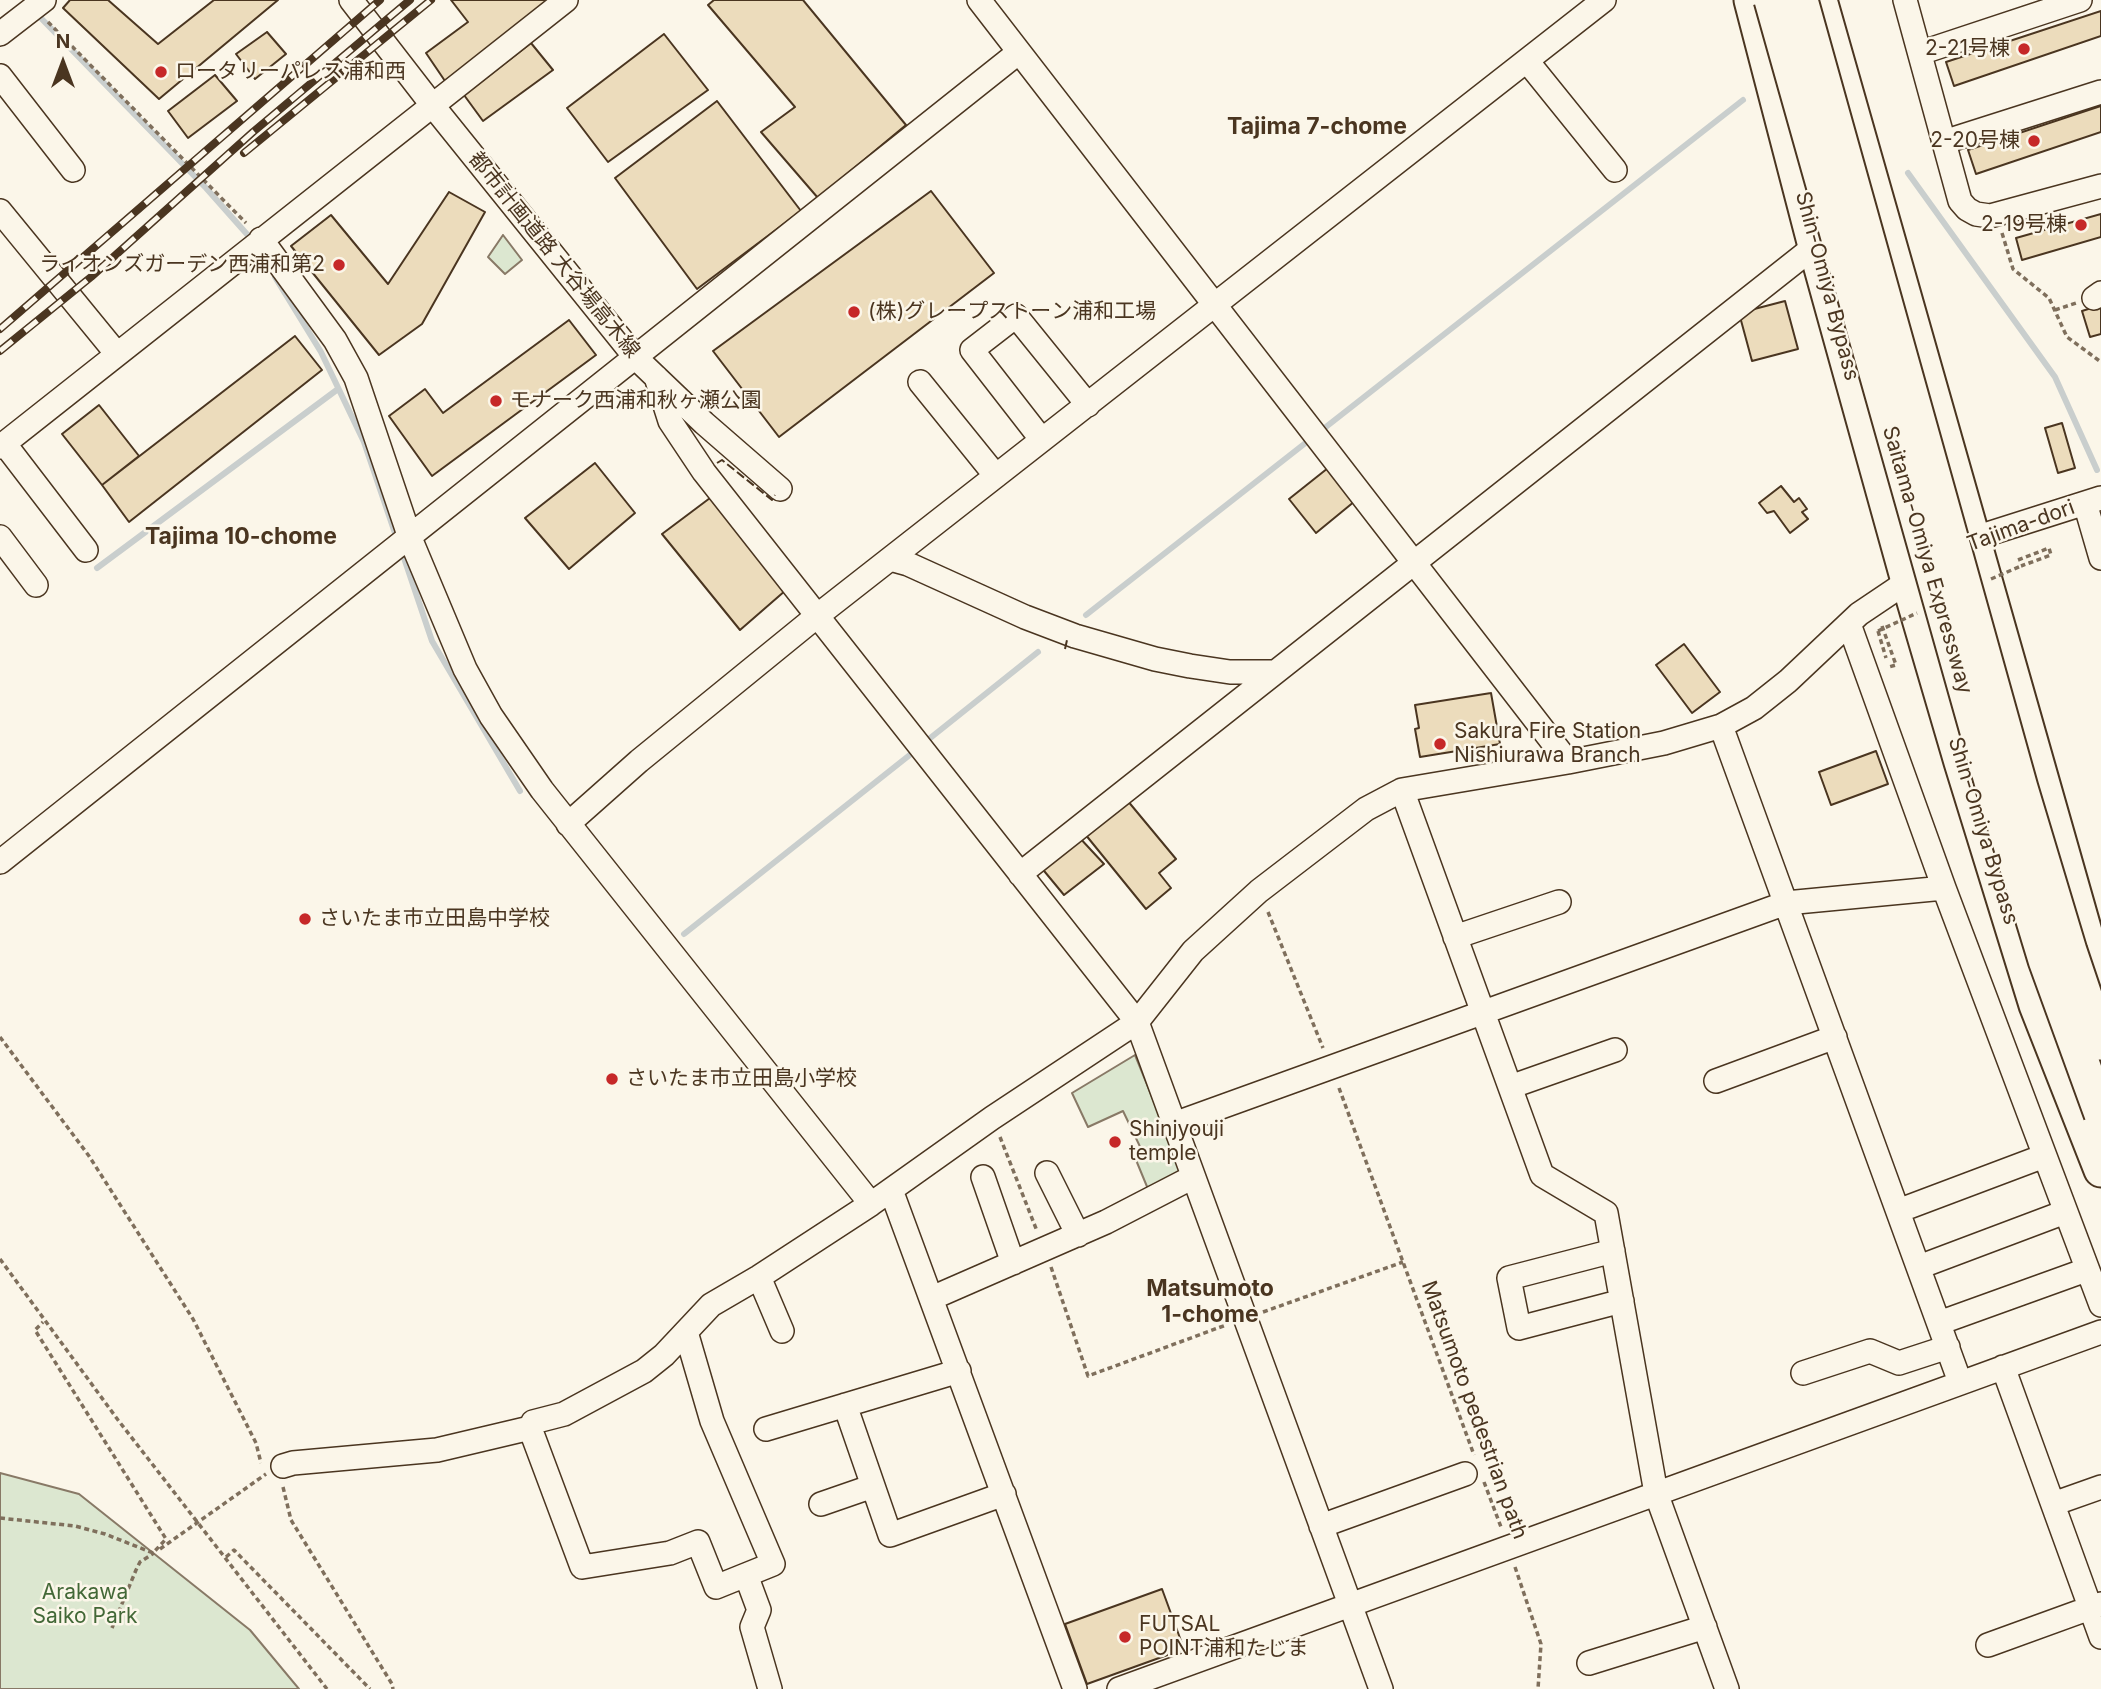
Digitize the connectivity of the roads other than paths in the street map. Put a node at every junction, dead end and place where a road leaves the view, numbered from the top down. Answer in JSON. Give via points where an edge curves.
{"nodes":[{"id":1,"x":351,"y":0,"type":"edge"},
{"id":2,"x":566,"y":0,"type":"edge"},
{"id":3,"x":979,"y":0,"type":"edge"},
{"id":4,"x":1605,"y":0,"type":"edge"},
{"id":5,"x":1751,"y":0,"type":"edge"},
{"id":6,"x":1771,"y":0,"type":"edge"},
{"id":7,"x":1801,"y":0,"type":"edge"},
{"id":8,"x":1820,"y":0,"type":"edge"},
{"id":9,"x":1905,"y":0,"type":"edge"},
{"id":10,"x":2080,"y":0,"type":"edge"},
{"id":11,"x":39,"y":4,"type":"edge"},
{"id":12,"x":0,"y":34,"type":"edge"},
{"id":13,"x":1019,"y":52,"type":"junction"},
{"id":14,"x":1920,"y":53,"type":"junction"},
{"id":15,"x":1527,"y":61,"type":"junction"},
{"id":16,"x":0,"y":76,"type":"edge"},
{"id":17,"x":2101,"y":92,"type":"edge"},
{"id":18,"x":433,"y":106,"type":"junction"},
{"id":19,"x":1944,"y":142,"type":"junction"},
{"id":20,"x":74,"y":170,"type":"dead end"},
{"id":21,"x":1615,"y":170,"type":"dead end"},
{"id":22,"x":2101,"y":186,"type":"edge"},
{"id":23,"x":0,"y":211,"type":"edge"},
{"id":24,"x":261,"y":239,"type":"junction"},
{"id":25,"x":1815,"y":246,"type":"junction"},
{"id":26,"x":1214,"y":305,"type":"junction"},
{"id":27,"x":117,"y":354,"type":"junction"},
{"id":28,"x":636,"y":358,"type":"junction"},
{"id":29,"x":656,"y":377,"type":"junction"},
{"id":30,"x":920,"y":382,"type":"dead end"},
{"id":31,"x":1088,"y":405,"type":"junction"},
{"id":32,"x":1042,"y":440,"type":"junction"},
{"id":33,"x":2,"y":445,"type":"edge"},
{"id":34,"x":996,"y":476,"type":"junction"},
{"id":35,"x":780,"y":489,"type":"dead end"},
{"id":36,"x":2093,"y":500,"type":"edge"},
{"id":37,"x":0,"y":537,"type":"edge"},
{"id":38,"x":410,"y":538,"type":"junction"},
{"id":39,"x":1972,"y":539,"type":"junction"},
{"id":40,"x":86,"y":550,"type":"dead end"},
{"id":41,"x":2101,"y":558,"type":"edge"},
{"id":42,"x":890,"y":559,"type":"junction"},
{"id":43,"x":1413,"y":563,"type":"junction"},
{"id":44,"x":1908,"y":581,"type":"junction"},
{"id":45,"x":36,"y":584,"type":"dead end"},
{"id":46,"x":817,"y":616,"type":"junction"},
{"id":47,"x":1849,"y":624,"type":"junction"},
{"id":48,"x":1273,"y":672,"type":"junction"},
{"id":49,"x":1721,"y":726,"type":"junction"},
{"id":50,"x":1567,"y":762,"type":"junction"},
{"id":51,"x":1402,"y":790,"type":"junction"},
{"id":52,"x":568,"y":824,"type":"junction"},
{"id":53,"x":0,"y":862,"type":"edge"},
{"id":54,"x":1020,"y":874,"type":"junction"},
{"id":55,"x":1944,"y":888,"type":"junction"},
{"id":56,"x":1559,"y":902,"type":"dead end"},
{"id":57,"x":1786,"y":903,"type":"junction"},
{"id":58,"x":1455,"y":937,"type":"junction"},
{"id":59,"x":2101,"y":988,"type":"edge"},
{"id":60,"x":1482,"y":1012,"type":"junction"},
{"id":61,"x":1137,"y":1022,"type":"junction"},
{"id":62,"x":1835,"y":1037,"type":"junction"},
{"id":63,"x":2101,"y":1043,"type":"edge"},
{"id":64,"x":1615,"y":1050,"type":"dead end"},
{"id":65,"x":1716,"y":1081,"type":"dead end"},
{"id":66,"x":1510,"y":1087,"type":"junction"},
{"id":67,"x":2101,"y":1114,"type":"edge"},
{"id":68,"x":1174,"y":1124,"type":"junction"},
{"id":69,"x":2044,"y":1156,"type":"junction"},
{"id":70,"x":2101,"y":1170,"type":"edge"},
{"id":71,"x":1047,"y":1173,"type":"dead end"},
{"id":72,"x":983,"y":1177,"type":"dead end"},
{"id":73,"x":1193,"y":1177,"type":"junction"},
{"id":74,"x":891,"y":1190,"type":"junction"},
{"id":75,"x":871,"y":1204,"type":"junction"},
{"id":76,"x":1898,"y":1211,"type":"junction"},
{"id":77,"x":2065,"y":1212,"type":"junction"},
{"id":78,"x":1078,"y":1234,"type":"junction"},
{"id":79,"x":1613,"y":1251,"type":"junction"},
{"id":80,"x":1013,"y":1263,"type":"junction"},
{"id":81,"x":1919,"y":1268,"type":"junction"},
{"id":82,"x":2086,"y":1270,"type":"junction"},
{"id":83,"x":759,"y":1277,"type":"junction"},
{"id":84,"x":933,"y":1298,"type":"junction"},
{"id":85,"x":1622,"y":1301,"type":"junction"},
{"id":86,"x":2101,"y":1306,"type":"edge"},
{"id":87,"x":1939,"y":1323,"type":"junction"},
{"id":88,"x":782,"y":1331,"type":"dead end"},
{"id":89,"x":686,"y":1332,"type":"junction"},
{"id":90,"x":2101,"y":1332,"type":"edge"},
{"id":91,"x":1948,"y":1348,"type":"junction"},
{"id":92,"x":2003,"y":1367,"type":"junction"},
{"id":93,"x":959,"y":1371,"type":"junction"},
{"id":94,"x":1803,"y":1373,"type":"dead end"},
{"id":95,"x":1961,"y":1382,"type":"junction"},
{"id":96,"x":845,"y":1405,"type":"junction"},
{"id":97,"x":530,"y":1428,"type":"junction"},
{"id":98,"x":766,"y":1429,"type":"dead end"},
{"id":99,"x":283,"y":1466,"type":"road end"},
{"id":100,"x":1475,"y":1471,"type":"road end"},
{"id":101,"x":873,"y":1486,"type":"junction"},
{"id":102,"x":2101,"y":1487,"type":"edge"},
{"id":103,"x":1656,"y":1493,"type":"junction"},
{"id":104,"x":1004,"y":1494,"type":"junction"},
{"id":105,"x":821,"y":1504,"type":"dead end"},
{"id":106,"x":2053,"y":1504,"type":"junction"},
{"id":107,"x":1321,"y":1526,"type":"junction"},
{"id":108,"x":746,"y":1575,"type":"junction"},
{"id":109,"x":1350,"y":1605,"type":"junction"},
{"id":110,"x":2096,"y":1606,"type":"edge"},
{"id":111,"x":1704,"y":1627,"type":"junction"},
{"id":112,"x":2101,"y":1637,"type":"edge"},
{"id":113,"x":1989,"y":1645,"type":"dead end"},
{"id":114,"x":1588,"y":1663,"type":"dead end"},
{"id":115,"x":770,"y":1689,"type":"edge"},
{"id":116,"x":1075,"y":1689,"type":"edge"},
{"id":117,"x":1119,"y":1689,"type":"edge"},
{"id":118,"x":1381,"y":1689,"type":"edge"},
{"id":119,"x":1727,"y":1689,"type":"edge"}],
"edges":[{"from":1,"to":18,"type":"street","name":"都市計画道路 大谷場高木線"},
{"from":2,"to":18,"type":"street"},
{"from":3,"to":13,"type":"street"},
{"from":4,"to":15,"type":"street"},
{"from":5,"to":25,"type":"highway","name":"Shin-Omiya Bypass"},
{"from":6,"to":67,"type":"highway","name":"Saitama-Omiya Expressway","bridge":true,"via":[[1994,792],[2045,960]]},
{"from":7,"to":63,"type":"highway","name":"Saitama-Omiya Expressway","bridge":true,"via":[[2021,788]]},
{"from":8,"to":39,"type":"highway"},
{"from":9,"to":14,"type":"street"},
{"from":10,"to":14,"type":"street"},
{"from":11,"to":12,"type":"street"},
{"from":13,"to":26,"type":"street"},
{"from":13,"to":28,"type":"street"},
{"from":14,"to":19,"type":"street"},
{"from":15,"to":21,"type":"street"},
{"from":15,"to":26,"type":"street"},
{"from":16,"to":20,"type":"street"},
{"from":17,"to":19,"type":"street"},
{"from":18,"to":24,"type":"street"},
{"from":18,"to":28,"type":"street","name":"都市計画道路 大谷場高木線"},
{"from":19,"to":22,"type":"street","via":[[1961,201],[1976,214],[1997,214]]},
{"from":23,"to":27,"type":"street"},
{"from":24,"to":27,"type":"street"},
{"from":24,"to":38,"type":"street","via":[[335,340],[356,378]]},
{"from":25,"to":43,"type":"street"},
{"from":25,"to":44,"type":"highway","name":"Shin-Omiya Bypass"},
{"from":26,"to":31,"type":"street"},
{"from":26,"to":43,"type":"street"},
{"from":27,"to":33,"type":"street"},
{"from":28,"to":29,"type":"street","name":"都市計画道路 大谷場高木線"},
{"from":28,"to":38,"type":"street"},
{"from":29,"to":35,"type":"street","name":"都市計画道路 大谷場高木線"},
{"from":29,"to":46,"type":"street","via":[[670,421],[704,472]]},
{"from":30,"to":34,"type":"street"},
{"from":31,"to":32,"type":"street"},
{"from":31,"to":32,"type":"street","via":[[1016,316],[972,349]]},
{"from":32,"to":34,"type":"street"},
{"from":33,"to":40,"type":"street"},
{"from":34,"to":42,"type":"street"},
{"from":36,"to":39,"type":"street","name":"Tajima-dori"},
{"from":36,"to":41,"type":"street"},
{"from":37,"to":45,"type":"street"},
{"from":38,"to":52,"type":"street","via":[[465,669],[491,716]]},
{"from":38,"to":53,"type":"street"},
{"from":39,"to":44,"type":"street","name":"Tajima-dori"},
{"from":39,"to":59,"type":"highway"},
{"from":42,"to":46,"type":"street"},
{"from":42,"to":48,"type":"street","via":[[1075,636],[1190,666]]},
{"from":43,"to":48,"type":"street"},
{"from":43,"to":50,"type":"street"},
{"from":44,"to":47,"type":"street","name":"Tajima-dori"},
{"from":44,"to":70,"type":"highway","name":"Shin-Omiya Bypass","via":[[2036,1005]]},
{"from":46,"to":52,"type":"street"},
{"from":46,"to":54,"type":"street"},
{"from":47,"to":49,"type":"street","name":"Tajima-dori","via":[[1788,681]]},
{"from":47,"to":55,"type":"street"},
{"from":48,"to":54,"type":"street"},
{"from":49,"to":50,"type":"street","name":"Tajima-dori","via":[[1664,743]]},
{"from":49,"to":57,"type":"street"},
{"from":50,"to":51,"type":"street","name":"Tajima-dori"},
{"from":51,"to":58,"type":"street"},
{"from":51,"to":61,"type":"street","name":"Tajima-dori","via":[[1366,809],[1259,891],[1193,951]]},
{"from":52,"to":75,"type":"street"},
{"from":54,"to":61,"type":"street"},
{"from":55,"to":57,"type":"street"},
{"from":55,"to":69,"type":"street"},
{"from":56,"to":58,"type":"street"},
{"from":57,"to":60,"type":"street"},
{"from":57,"to":62,"type":"street"},
{"from":58,"to":60,"type":"street"},
{"from":60,"to":66,"type":"street"},
{"from":60,"to":68,"type":"street"},
{"from":61,"to":68,"type":"street"},
{"from":61,"to":74,"type":"street","name":"Tajima-dori"},
{"from":62,"to":65,"type":"street"},
{"from":62,"to":76,"type":"street"},
{"from":64,"to":66,"type":"street"},
{"from":66,"to":79,"type":"street","via":[[1542,1175],[1606,1213]]},
{"from":68,"to":73,"type":"street"},
{"from":69,"to":76,"type":"street"},
{"from":69,"to":77,"type":"street"},
{"from":71,"to":78,"type":"street"},
{"from":72,"to":80,"type":"street"},
{"from":73,"to":78,"type":"street"},
{"from":73,"to":107,"type":"street"},
{"from":74,"to":75,"type":"street","name":"Tajima-dori"},
{"from":74,"to":84,"type":"street"},
{"from":75,"to":83,"type":"street","name":"Tajima-dori"},
{"from":76,"to":81,"type":"street"},
{"from":77,"to":81,"type":"street"},
{"from":77,"to":82,"type":"street"},
{"from":78,"to":80,"type":"street"},
{"from":79,"to":85,"type":"street"},
{"from":79,"to":85,"type":"street","via":[[1509,1278],[1519,1328]]},
{"from":80,"to":84,"type":"street"},
{"from":81,"to":87,"type":"street"},
{"from":82,"to":86,"type":"street"},
{"from":82,"to":87,"type":"street"},
{"from":83,"to":88,"type":"street"},
{"from":83,"to":89,"type":"street","name":"Tajima-dori","via":[[711,1305]]},
{"from":84,"to":93,"type":"street"},
{"from":85,"to":103,"type":"street"},
{"from":87,"to":91,"type":"street"},
{"from":89,"to":97,"type":"street","name":"Tajima-dori","via":[[644,1371],[564,1414],[533,1422]]},
{"from":89,"to":108,"type":"street","via":[[712,1421],[773,1564]]},
{"from":90,"to":92,"type":"street"},
{"from":91,"to":94,"type":"street","via":[[1899,1363],[1870,1351]]},
{"from":91,"to":95,"type":"street"},
{"from":92,"to":95,"type":"street"},
{"from":92,"to":106,"type":"street"},
{"from":93,"to":96,"type":"street"},
{"from":93,"to":104,"type":"street"},
{"from":95,"to":103,"type":"street"},
{"from":96,"to":98,"type":"street"},
{"from":96,"to":101,"type":"street"},
{"from":97,"to":99,"type":"street","name":"Tajima-dori","via":[[437,1450]]},
{"from":97,"to":108,"type":"street","via":[[582,1567],[670,1552],[698,1542],[716,1587]]},
{"from":100,"to":107,"type":"street"},
{"from":101,"to":104,"type":"street","via":[[890,1535]]},
{"from":101,"to":105,"type":"street"},
{"from":102,"to":106,"type":"street"},
{"from":103,"to":109,"type":"street"},
{"from":103,"to":111,"type":"street"},
{"from":104,"to":116,"type":"street"},
{"from":106,"to":110,"type":"street"},
{"from":107,"to":109,"type":"street"},
{"from":108,"to":115,"type":"street","via":[[759,1610],[752,1627]]},
{"from":109,"to":117,"type":"street"},
{"from":109,"to":118,"type":"street"},
{"from":110,"to":112,"type":"street"},
{"from":110,"to":113,"type":"street"},
{"from":111,"to":114,"type":"street"},
{"from":111,"to":119,"type":"street"}]}
